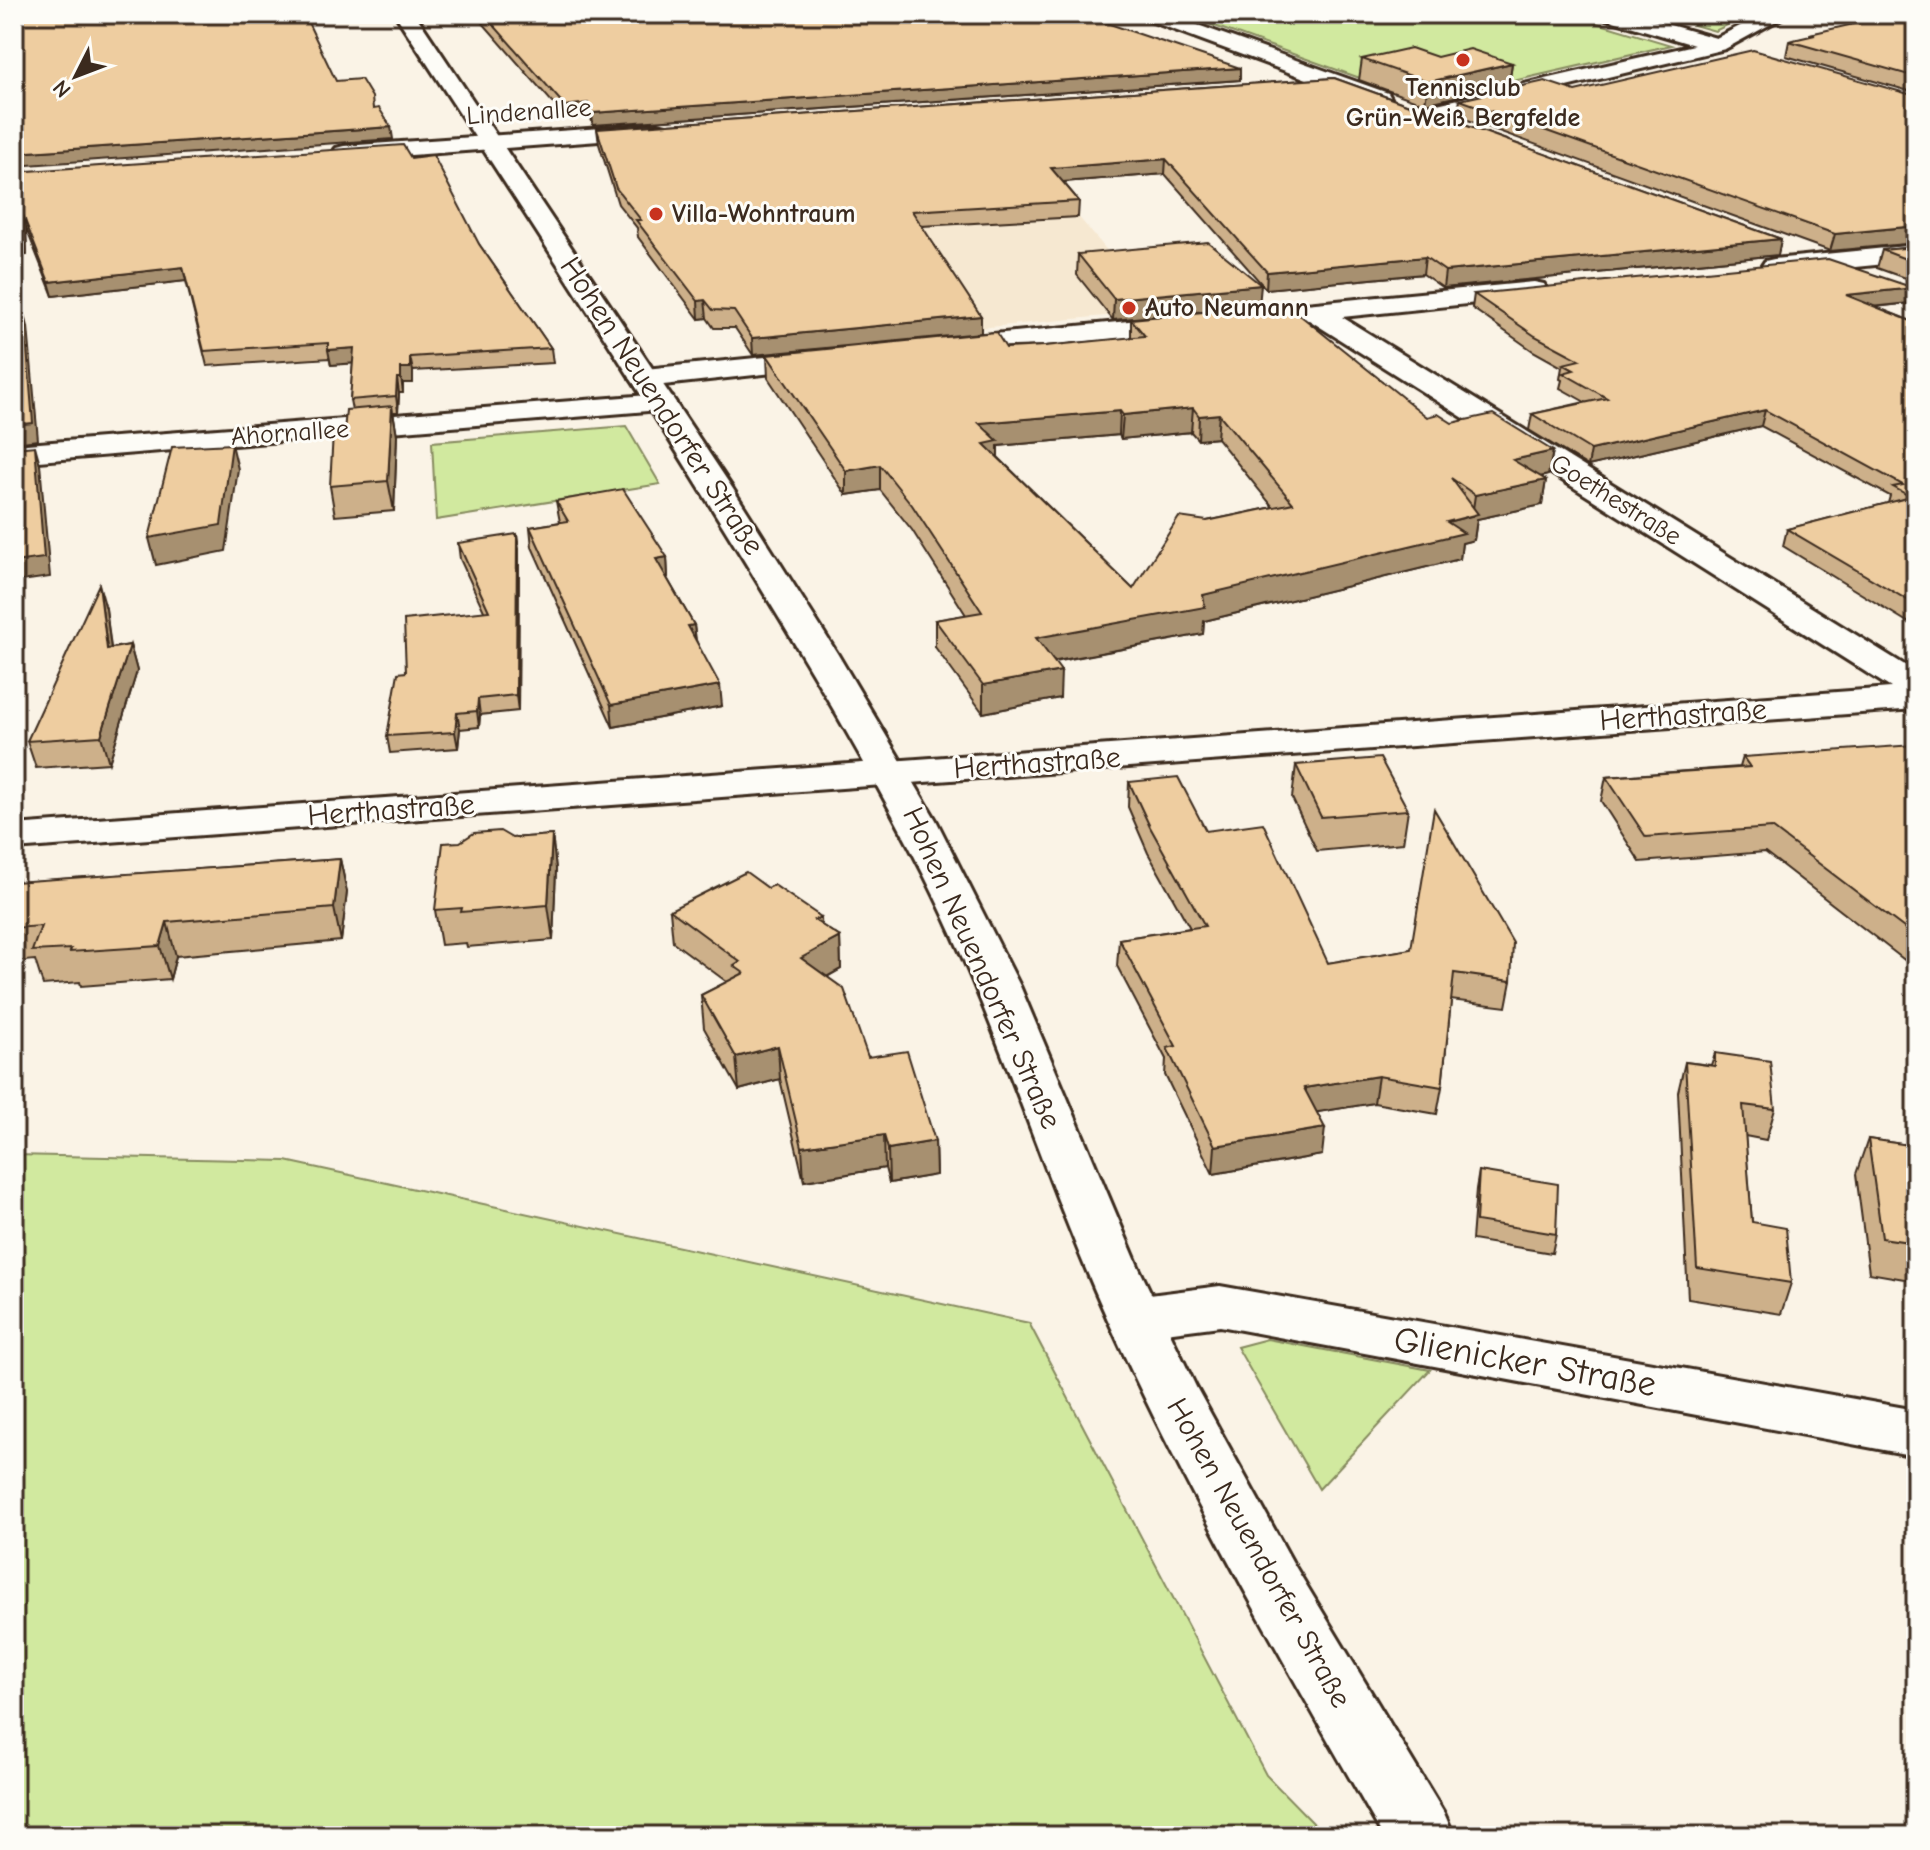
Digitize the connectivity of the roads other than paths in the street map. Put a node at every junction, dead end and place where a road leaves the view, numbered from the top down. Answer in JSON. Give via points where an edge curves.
{"nodes":[{"id":1,"x":405,"y":14,"type":"edge"},
{"id":2,"x":1149,"y":14,"type":"edge"},
{"id":3,"x":1610,"y":14,"type":"edge"},
{"id":4,"x":1779,"y":14,"type":"edge"},
{"id":5,"x":1718,"y":45,"type":"junction"},
{"id":6,"x":1749,"y":54,"type":"edge"},
{"id":7,"x":1335,"y":82,"type":"junction"},
{"id":8,"x":1289,"y":85,"type":"edge"},
{"id":9,"x":1424,"y":114,"type":"junction"},
{"id":10,"x":682,"y":129,"type":"edge"},
{"id":11,"x":1467,"y":129,"type":"edge"},
{"id":12,"x":491,"y":143,"type":"junction"},
{"id":13,"x":324,"y":154,"type":"edge"},
{"id":14,"x":1788,"y":246,"type":"dead end"},
{"id":15,"x":1916,"y":253,"type":"edge"},
{"id":16,"x":1831,"y":261,"type":"junction"},
{"id":17,"x":1753,"y":269,"type":"edge"},
{"id":18,"x":1874,"y":278,"type":"edge"},
{"id":19,"x":1565,"y":287,"type":"edge"},
{"id":20,"x":1315,"y":312,"type":"junction"},
{"id":21,"x":915,"y":351,"type":"edge"},
{"id":22,"x":854,"y":357,"type":"edge"},
{"id":23,"x":653,"y":390,"type":"junction"},
{"id":24,"x":14,"y":454,"type":"edge"},
{"id":25,"x":1916,"y":688,"type":"edge"},
{"id":26,"x":1916,"y":698,"type":"edge"},
{"id":27,"x":891,"y":773,"type":"junction"},
{"id":28,"x":14,"y":837,"type":"edge"},
{"id":29,"x":1134,"y":1317,"type":"junction"},
{"id":30,"x":1916,"y":1433,"type":"edge"},
{"id":31,"x":1420,"y":1836,"type":"edge"}],
"edges":[{"from":1,"to":12,"type":"street","name":"Hohen Neuendorfer Straße"},
{"from":2,"to":7,"type":"street"},
{"from":3,"to":5,"type":"street"},
{"from":4,"to":5,"type":"street"},
{"from":5,"to":6,"type":"street"},
{"from":5,"to":9,"type":"street"},
{"from":7,"to":8,"type":"street"},
{"from":7,"to":9,"type":"street"},
{"from":9,"to":11,"type":"street"},
{"from":10,"to":12,"type":"street","name":"Lindenallee"},
{"from":12,"to":13,"type":"street","name":"Lindenallee"},
{"from":12,"to":23,"type":"street","name":"Hohen Neuendorfer Straße"},
{"from":14,"to":16,"type":"street"},
{"from":15,"to":16,"type":"street"},
{"from":16,"to":17,"type":"street"},
{"from":16,"to":18,"type":"street"},
{"from":19,"to":20,"type":"street"},
{"from":20,"to":21,"type":"street"},
{"from":20,"to":25,"type":"street","name":"Goethestraße"},
{"from":22,"to":23,"type":"street","name":"Ahornallee"},
{"from":23,"to":24,"type":"street","name":"Ahornallee"},
{"from":23,"to":27,"type":"street","name":"Hohen Neuendorfer Straße"},
{"from":26,"to":27,"type":"street","name":"Herthastraße"},
{"from":27,"to":28,"type":"street","name":"Herthastraße"},
{"from":27,"to":29,"type":"street","name":"Hohen Neuendorfer Straße","via":[[982,954]]},
{"from":29,"to":30,"type":"street","name":"Glienicker Straße","via":[[1220,1306]]},
{"from":29,"to":31,"type":"street","name":"Hohen Neuendorfer Straße","via":[[1301,1636]]}]}
